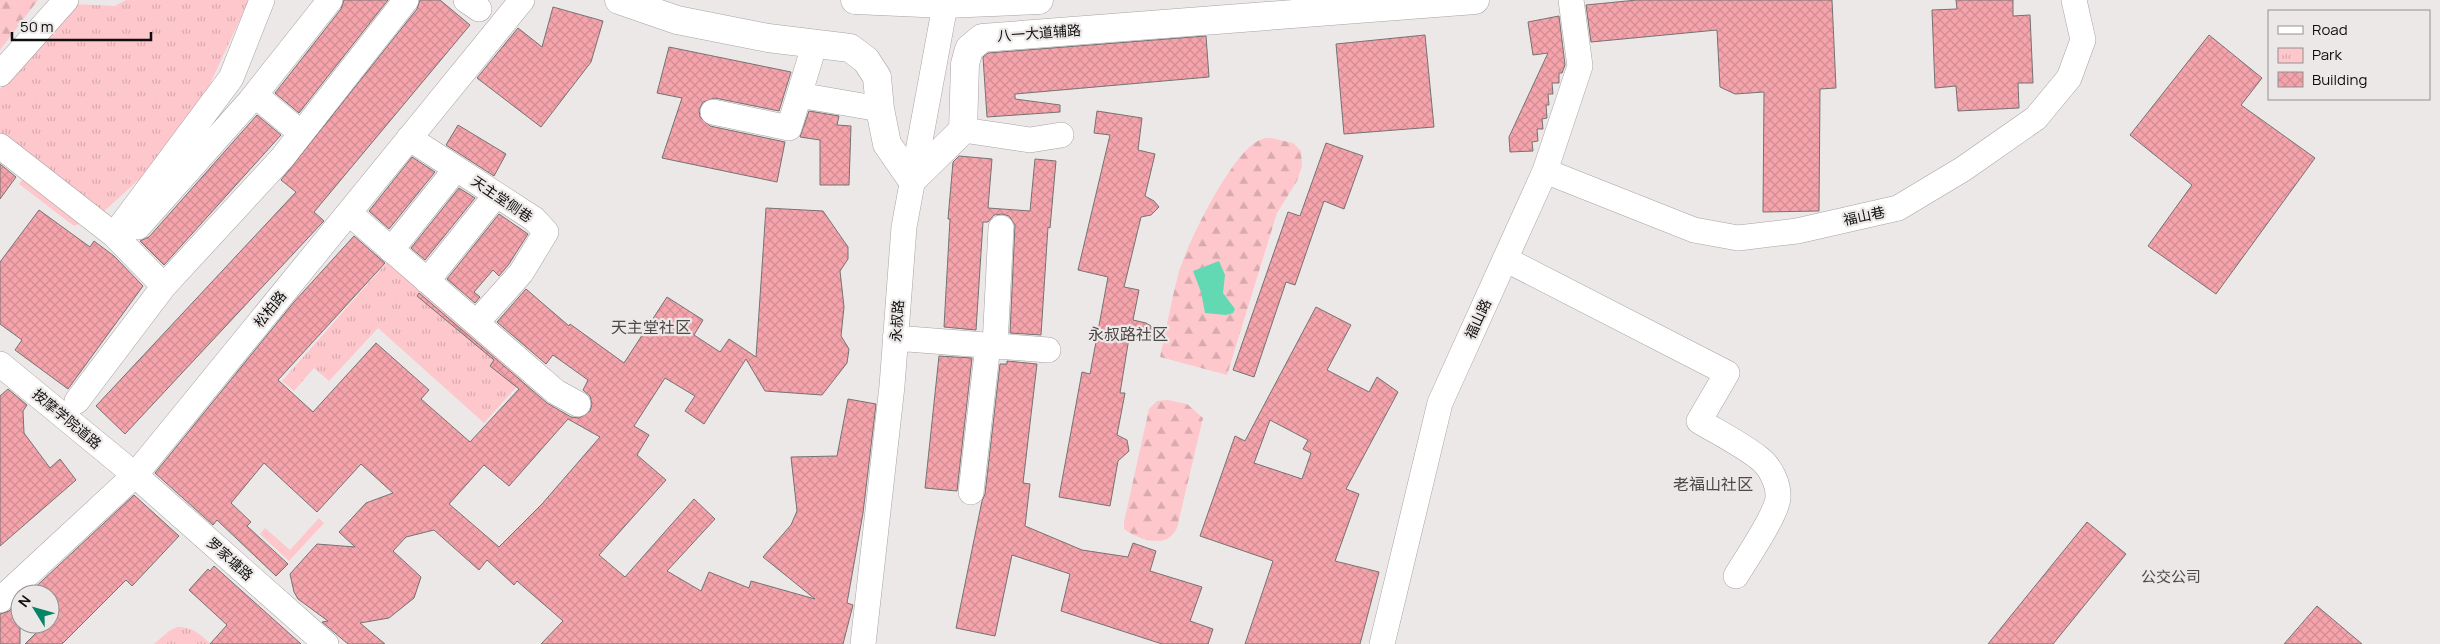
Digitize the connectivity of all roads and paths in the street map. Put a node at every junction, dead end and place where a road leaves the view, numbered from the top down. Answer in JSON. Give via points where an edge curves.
{"nodes":[{"id":1,"x":66,"y":0,"type":"edge"},
{"id":2,"x":262,"y":0,"type":"edge"},
{"id":3,"x":330,"y":0,"type":"edge"},
{"id":4,"x":406,"y":0,"type":"edge"},
{"id":5,"x":522,"y":0,"type":"edge"},
{"id":6,"x":619,"y":0,"type":"edge"},
{"id":7,"x":855,"y":0,"type":"edge"},
{"id":8,"x":1039,"y":0,"type":"edge"},
{"id":9,"x":1476,"y":0,"type":"edge"},
{"id":10,"x":1571,"y":0,"type":"edge"},
{"id":11,"x":2074,"y":0,"type":"edge"},
{"id":12,"x":946,"y":2,"type":"edge"},
{"id":13,"x":815,"y":43,"type":"junction"},
{"id":14,"x":0,"y":74,"type":"edge"},
{"id":15,"x":254,"y":95,"type":"junction"},
{"id":16,"x":799,"y":95,"type":"junction"},
{"id":17,"x":880,"y":109,"type":"junction"},
{"id":18,"x":713,"y":112,"type":"dead end"},
{"id":19,"x":963,"y":130,"type":"junction"},
{"id":20,"x":301,"y":133,"type":"junction"},
{"id":21,"x":1061,"y":135,"type":"dead end"},
{"id":22,"x":409,"y":138,"type":"junction"},
{"id":23,"x":0,"y":146,"type":"edge"},
{"id":24,"x":456,"y":169,"type":"junction"},
{"id":25,"x":1545,"y":171,"type":"junction"},
{"id":26,"x":912,"y":180,"type":"junction"},
{"id":27,"x":496,"y":195,"type":"junction"},
{"id":28,"x":349,"y":213,"type":"junction"},
{"id":29,"x":1001,"y":228,"type":"dead end"},
{"id":30,"x":119,"y":240,"type":"junction"},
{"id":31,"x":391,"y":250,"type":"junction"},
{"id":32,"x":1505,"y":259,"type":"junction"},
{"id":33,"x":427,"y":281,"type":"junction"},
{"id":34,"x":164,"y":286,"type":"junction"},
{"id":35,"x":476,"y":323,"type":"junction"},
{"id":36,"x":895,"y":338,"type":"junction"},
{"id":37,"x":991,"y":345,"type":"junction"},
{"id":38,"x":1048,"y":350,"type":"dead end"},
{"id":39,"x":0,"y":364,"type":"edge"},
{"id":40,"x":78,"y":401,"type":"dead end"},
{"id":41,"x":578,"y":404,"type":"dead end"},
{"id":42,"x":134,"y":475,"type":"junction"},
{"id":43,"x":970,"y":492,"type":"dead end"},
{"id":44,"x":1736,"y":576,"type":"dead end"},
{"id":45,"x":0,"y":600,"type":"edge"},
{"id":46,"x":326,"y":644,"type":"edge"},
{"id":47,"x":862,"y":644,"type":"edge"},
{"id":48,"x":1382,"y":644,"type":"edge"}],
"edges":[{"from":1,"to":14,"type":"street"},
{"from":2,"to":30,"type":"street","via":[[231,78]]},
{"from":3,"to":15,"type":"street"},
{"from":4,"to":20,"type":"street"},
{"from":5,"to":22,"type":"street","name":"松柏路"},
{"from":6,"to":13,"type":"main road","via":[[677,20],[768,38]]},
{"from":7,"to":12,"type":"main road"},
{"from":8,"to":12,"type":"main road"},
{"from":9,"to":19,"type":"main road","name":"八一大道辅路","via":[[982,38],[969,49],[965,64]]},
{"from":10,"to":25,"type":"street","name":"福山路","via":[[1580,66]]},
{"from":11,"to":25,"type":"street","name":"福山巷","via":[[2083,40],[2069,78],[2036,118],[1963,169],[1898,208],[1797,231],[1738,238],[1694,230]]},
{"from":12,"to":26,"type":"street","name":"永叔路"},
{"from":13,"to":16,"type":"street"},
{"from":13,"to":17,"type":"main road","via":[[850,48],[866,60],[877,77]]},
{"from":15,"to":20,"type":"street"},
{"from":15,"to":30,"type":"street"},
{"from":16,"to":17,"type":"street"},
{"from":16,"to":18,"type":"street","via":[[789,128]]},
{"from":17,"to":26,"type":"main road","via":[[887,144]]},
{"from":19,"to":21,"type":"street","via":[[1030,140]]},
{"from":19,"to":26,"type":"main road"},
{"from":20,"to":34,"type":"street","via":[[282,158]]},
{"from":22,"to":24,"type":"street","name":"天主堂侧巷"},
{"from":22,"to":28,"type":"street","name":"松柏路"},
{"from":23,"to":30,"type":"street"},
{"from":24,"to":27,"type":"street","name":"天主堂侧巷"},
{"from":24,"to":31,"type":"street"},
{"from":25,"to":32,"type":"street","name":"福山路"},
{"from":26,"to":36,"type":"street","name":"永叔路","via":[[904,227]]},
{"from":27,"to":33,"type":"street"},
{"from":27,"to":35,"type":"street","name":"天主堂侧巷","via":[[534,219],[546,232],[521,273]]},
{"from":28,"to":31,"type":"street"},
{"from":28,"to":42,"type":"street","name":"松柏路"},
{"from":29,"to":37,"type":"street"},
{"from":30,"to":34,"type":"street"},
{"from":31,"to":33,"type":"street"},
{"from":32,"to":44,"type":"street","via":[[1727,373],[1700,421],[1760,459],[1778,488],[1778,500],[1772,514]]},
{"from":32,"to":48,"type":"street","name":"福山路","via":[[1440,403]]},
{"from":33,"to":35,"type":"street"},
{"from":34,"to":40,"type":"street"},
{"from":35,"to":41,"type":"street","via":[[556,392]]},
{"from":36,"to":37,"type":"street"},
{"from":36,"to":47,"type":"street","name":"永叔路"},
{"from":37,"to":38,"type":"street"},
{"from":37,"to":43,"type":"street"},
{"from":39,"to":42,"type":"street","name":"按摩学院道路"},
{"from":42,"to":45,"type":"street","name":"松柏路"},
{"from":42,"to":46,"type":"street","name":"罗家塘路"}]}
